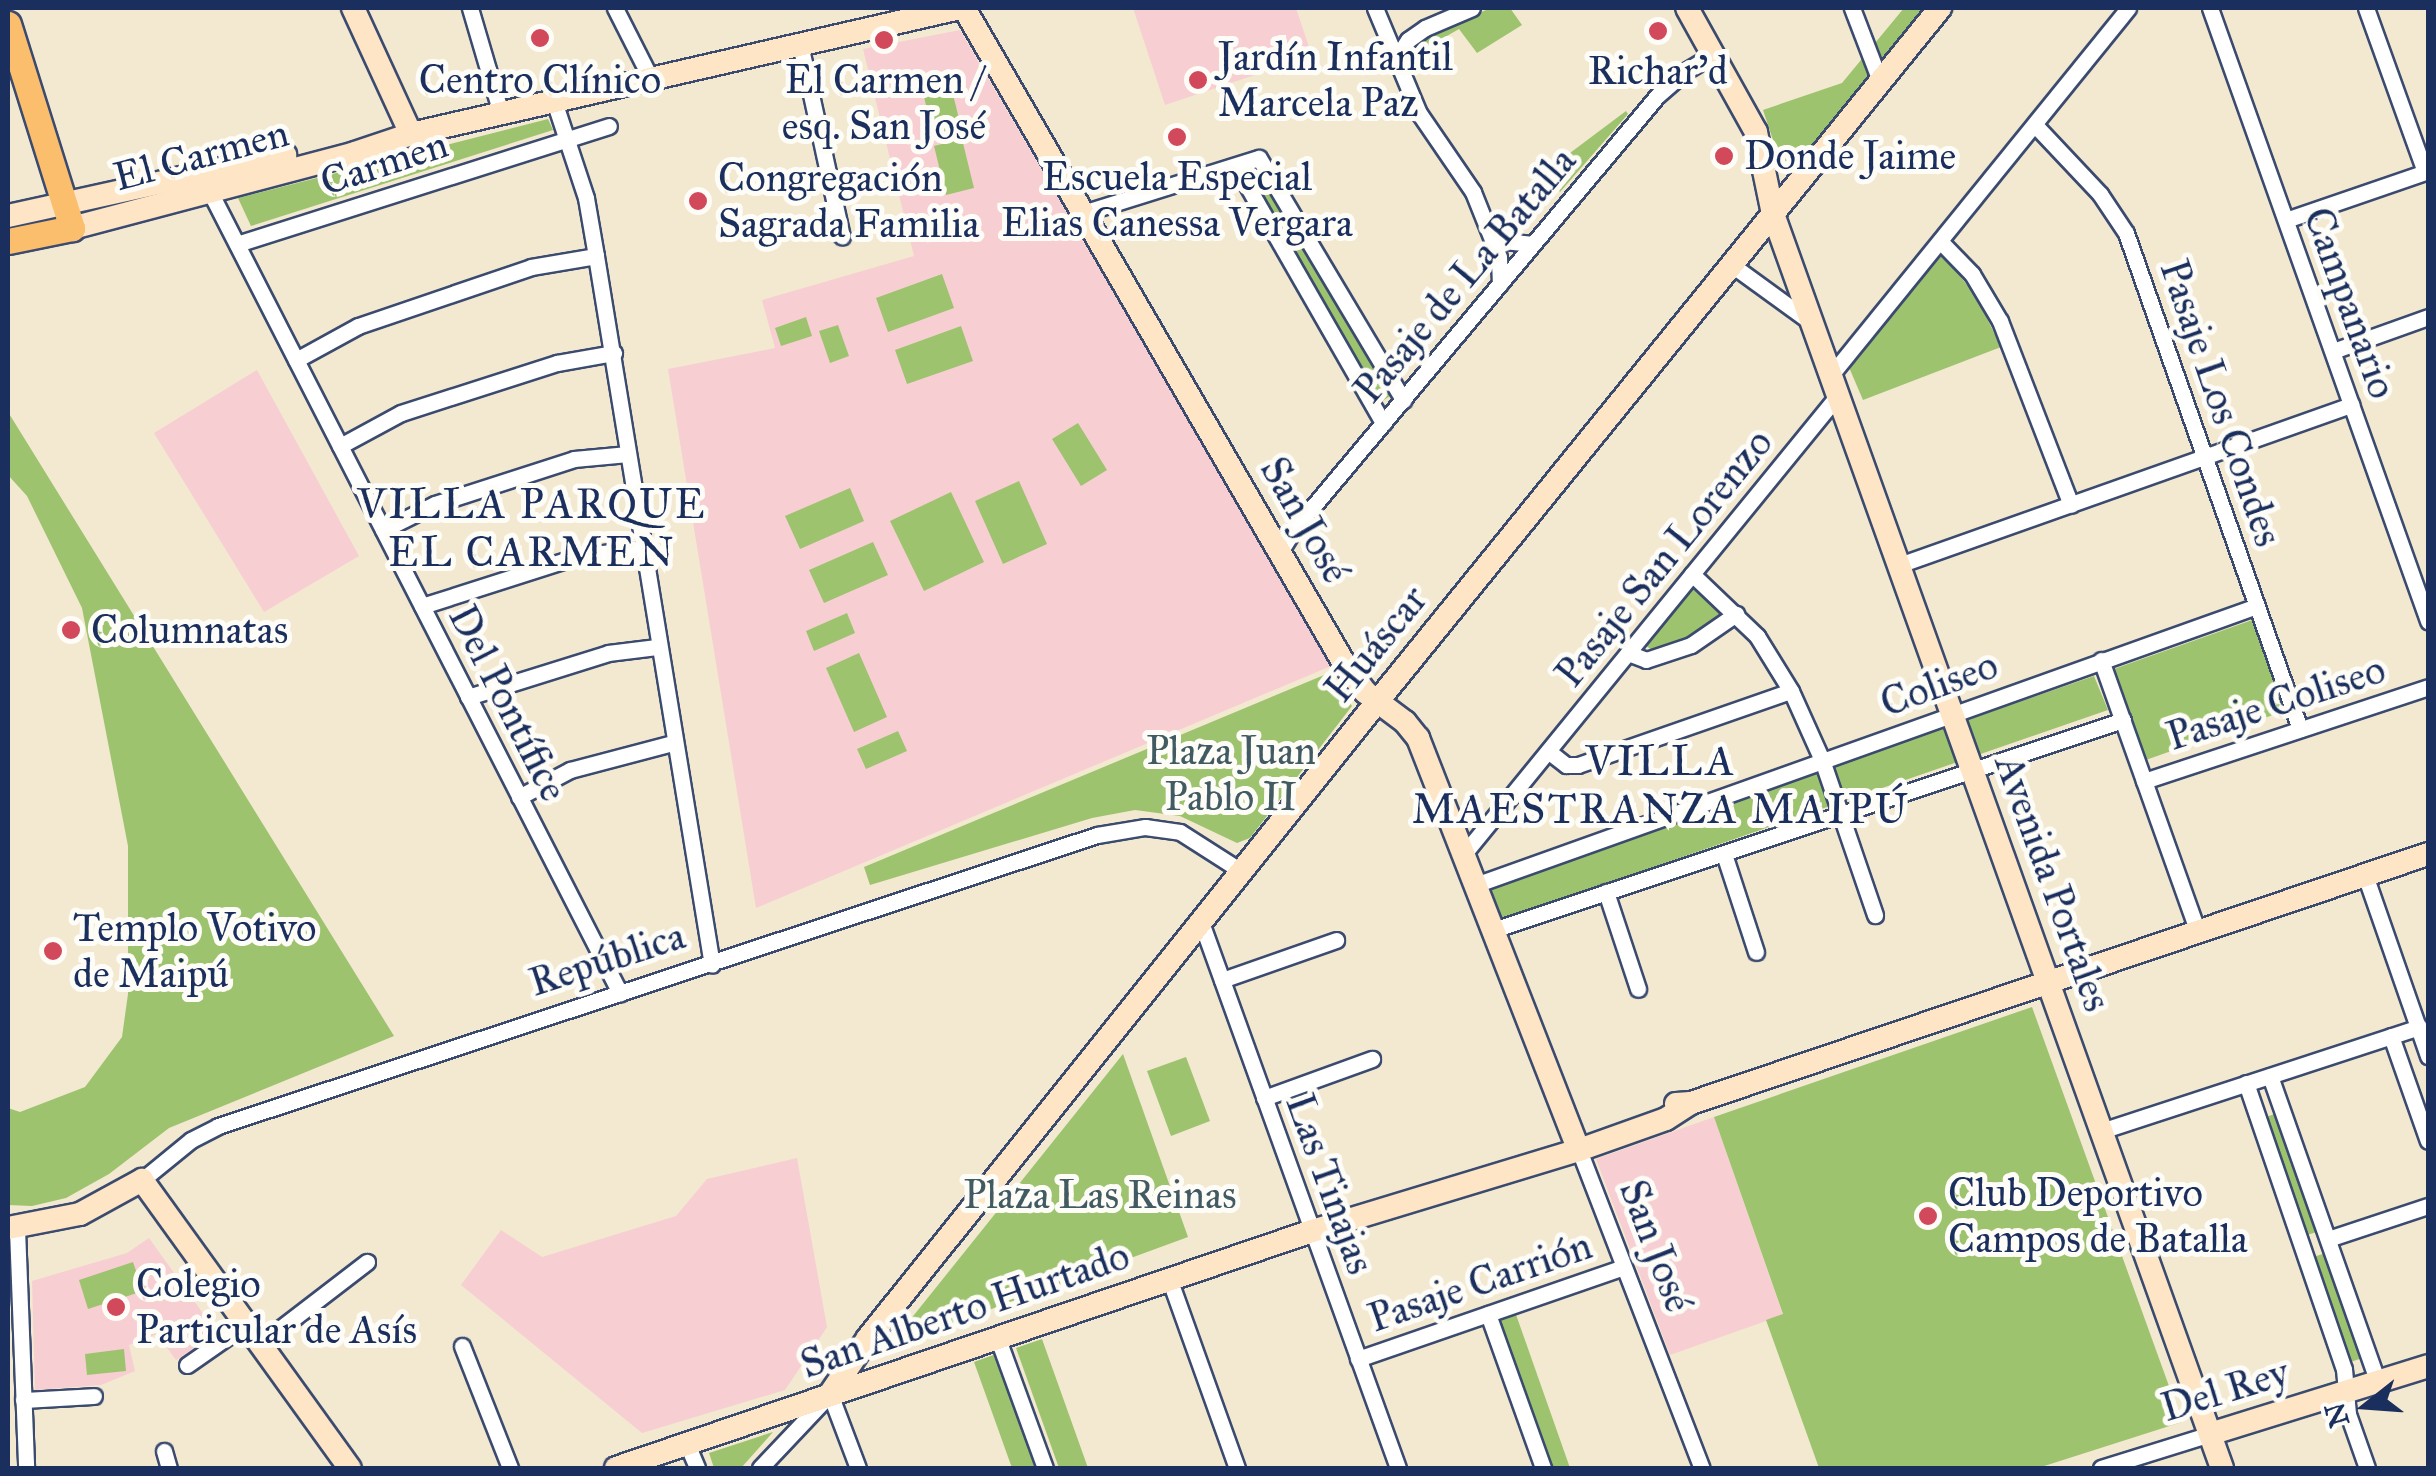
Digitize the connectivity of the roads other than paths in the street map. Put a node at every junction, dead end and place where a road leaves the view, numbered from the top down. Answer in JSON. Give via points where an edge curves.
{"nodes":[{"id":1,"x":353,"y":8,"type":"edge"},
{"id":2,"x":470,"y":8,"type":"edge"},
{"id":3,"x":614,"y":8,"type":"edge"},
{"id":4,"x":962,"y":8,"type":"edge"},
{"id":5,"x":1472,"y":8,"type":"edge"},
{"id":6,"x":1687,"y":8,"type":"edge"},
{"id":7,"x":1852,"y":8,"type":"edge"},
{"id":8,"x":1940,"y":8,"type":"edge"},
{"id":9,"x":2128,"y":8,"type":"edge"},
{"id":10,"x":2210,"y":8,"type":"edge"},
{"id":11,"x":2366,"y":8,"type":"edge"},
{"id":12,"x":1378,"y":14,"type":"edge"},
{"id":13,"x":8,"y":24,"type":"edge"},
{"id":14,"x":1425,"y":28,"type":"junction"},
{"id":15,"x":800,"y":44,"type":"junction"},
{"id":16,"x":1714,"y":54,"type":"junction"},
{"id":17,"x":1394,"y":60,"type":"junction"},
{"id":18,"x":650,"y":79,"type":"junction"},
{"id":19,"x":1880,"y":81,"type":"junction"},
{"id":20,"x":554,"y":101,"type":"junction"},
{"id":21,"x":501,"y":113,"type":"junction"},
{"id":22,"x":609,"y":126,"type":"dead end"},
{"id":23,"x":2034,"y":126,"type":"junction"},
{"id":24,"x":412,"y":134,"type":"junction"},
{"id":25,"x":566,"y":139,"type":"junction"},
{"id":26,"x":1765,"y":158,"type":"junction"},
{"id":27,"x":1237,"y":168,"type":"junction"},
{"id":28,"x":1808,"y":171,"type":"junction"},
{"id":29,"x":2427,"y":172,"type":"edge"},
{"id":30,"x":205,"y":183,"type":"junction"},
{"id":31,"x":1083,"y":213,"type":"junction"},
{"id":32,"x":1774,"y":214,"type":"junction"},
{"id":33,"x":8,"y":216,"type":"edge"},
{"id":34,"x":70,"y":216,"type":"junction"},
{"id":35,"x":2286,"y":220,"type":"junction"},
{"id":36,"x":842,"y":236,"type":"dead end"},
{"id":37,"x":1494,"y":240,"type":"junction"},
{"id":38,"x":8,"y":241,"type":"edge"},
{"id":39,"x":1940,"y":241,"type":"junction"},
{"id":40,"x":236,"y":244,"type":"junction"},
{"id":41,"x":1533,"y":244,"type":"junction"},
{"id":42,"x":596,"y":256,"type":"junction"},
{"id":43,"x":1732,"y":265,"type":"junction"},
{"id":44,"x":1500,"y":284,"type":"junction"},
{"id":45,"x":2428,"y":318,"type":"edge"},
{"id":46,"x":1813,"y":323,"type":"junction"},
{"id":47,"x":2332,"y":351,"type":"junction"},
{"id":48,"x":614,"y":353,"type":"junction"},
{"id":49,"x":296,"y":360,"type":"junction"},
{"id":50,"x":1835,"y":385,"type":"junction"},
{"id":51,"x":1403,"y":400,"type":"junction"},
{"id":52,"x":2352,"y":405,"type":"junction"},
{"id":53,"x":1383,"y":423,"type":"junction"},
{"id":54,"x":340,"y":446,"type":"junction"},
{"id":55,"x":628,"y":454,"type":"junction"},
{"id":56,"x":2204,"y":458,"type":"junction"},
{"id":57,"x":2070,"y":504,"type":"junction"},
{"id":58,"x":383,"y":530,"type":"junction"},
{"id":59,"x":643,"y":549,"type":"junction"},
{"id":60,"x":1280,"y":552,"type":"junction"},
{"id":61,"x":1899,"y":566,"type":"junction"},
{"id":62,"x":1692,"y":574,"type":"junction"},
{"id":63,"x":422,"y":606,"type":"junction"},
{"id":64,"x":2257,"y":606,"type":"junction"},
{"id":65,"x":1736,"y":614,"type":"junction"},
{"id":66,"x":2428,"y":621,"type":"edge"},
{"id":67,"x":657,"y":647,"type":"junction"},
{"id":68,"x":1628,"y":653,"type":"junction"},
{"id":69,"x":2101,"y":660,"type":"junction"},
{"id":70,"x":2428,"y":687,"type":"edge"},
{"id":71,"x":1790,"y":691,"type":"junction"},
{"id":72,"x":468,"y":697,"type":"junction"},
{"id":73,"x":1377,"y":702,"type":"junction"},
{"id":74,"x":1952,"y":714,"type":"junction"},
{"id":75,"x":2123,"y":720,"type":"junction"},
{"id":76,"x":2300,"y":730,"type":"junction"},
{"id":77,"x":673,"y":743,"type":"junction"},
{"id":78,"x":1548,"y":751,"type":"junction"},
{"id":79,"x":1822,"y":760,"type":"junction"},
{"id":80,"x":1972,"y":770,"type":"junction"},
{"id":81,"x":2144,"y":782,"type":"junction"},
{"id":82,"x":519,"y":797,"type":"junction"},
{"id":83,"x":1842,"y":814,"type":"junction"},
{"id":84,"x":1724,"y":854,"type":"junction"},
{"id":85,"x":2428,"y":854,"type":"edge"},
{"id":86,"x":1463,"y":855,"type":"junction"},
{"id":87,"x":1242,"y":871,"type":"junction"},
{"id":88,"x":2365,"y":875,"type":"junction"},
{"id":89,"x":1475,"y":885,"type":"junction"},
{"id":90,"x":1606,"y":892,"type":"junction"},
{"id":91,"x":1875,"y":915,"type":"dead end"},
{"id":92,"x":1201,"y":922,"type":"junction"},
{"id":93,"x":1493,"y":930,"type":"junction"},
{"id":94,"x":2198,"y":932,"type":"junction"},
{"id":95,"x":1336,"y":940,"type":"dead end"},
{"id":96,"x":1756,"y":952,"type":"dead end"},
{"id":97,"x":712,"y":965,"type":"junction"},
{"id":98,"x":1222,"y":980,"type":"junction"},
{"id":99,"x":2048,"y":982,"type":"junction"},
{"id":100,"x":1638,"y":988,"type":"dead end"},
{"id":101,"x":620,"y":993,"type":"junction"},
{"id":102,"x":2418,"y":1027,"type":"junction"},
{"id":103,"x":2391,"y":1036,"type":"junction"},
{"id":104,"x":2428,"y":1056,"type":"edge"},
{"id":105,"x":1372,"y":1059,"type":"dead end"},
{"id":106,"x":2270,"y":1076,"type":"junction"},
{"id":107,"x":2246,"y":1084,"type":"junction"},
{"id":108,"x":1264,"y":1098,"type":"junction"},
{"id":109,"x":2101,"y":1131,"type":"junction"},
{"id":110,"x":2428,"y":1142,"type":"edge"},
{"id":111,"x":1576,"y":1144,"type":"junction"},
{"id":112,"x":142,"y":1180,"type":"junction"},
{"id":113,"x":2428,"y":1206,"type":"edge"},
{"id":114,"x":12,"y":1228,"type":"edge"},
{"id":115,"x":1312,"y":1231,"type":"junction"},
{"id":116,"x":2328,"y":1239,"type":"junction"},
{"id":117,"x":367,"y":1262,"type":"dead end"},
{"id":118,"x":1624,"y":1267,"type":"junction"},
{"id":119,"x":1170,"y":1281,"type":"junction"},
{"id":120,"x":1488,"y":1314,"type":"junction"},
{"id":121,"x":246,"y":1324,"type":"junction"},
{"id":122,"x":998,"y":1339,"type":"junction"},
{"id":123,"x":260,"y":1344,"type":"junction"},
{"id":124,"x":462,"y":1346,"type":"dead end"},
{"id":125,"x":1358,"y":1359,"type":"junction"},
{"id":126,"x":187,"y":1365,"type":"dead end"},
{"id":127,"x":2428,"y":1366,"type":"edge"},
{"id":128,"x":2378,"y":1382,"type":"junction"},
{"id":129,"x":2346,"y":1392,"type":"junction"},
{"id":130,"x":830,"y":1394,"type":"junction"},
{"id":131,"x":94,"y":1396,"type":"dead end"},
{"id":132,"x":23,"y":1400,"type":"junction"},
{"id":133,"x":2210,"y":1434,"type":"junction"},
{"id":134,"x":687,"y":1444,"type":"junction"},
{"id":135,"x":164,"y":1451,"type":"dead end"},
{"id":136,"x":26,"y":1468,"type":"edge"},
{"id":137,"x":170,"y":1468,"type":"edge"},
{"id":138,"x":350,"y":1468,"type":"edge"},
{"id":139,"x":510,"y":1468,"type":"edge"},
{"id":140,"x":616,"y":1468,"type":"edge"},
{"id":141,"x":697,"y":1468,"type":"edge"},
{"id":142,"x":760,"y":1468,"type":"edge"},
{"id":143,"x":858,"y":1468,"type":"edge"},
{"id":144,"x":1045,"y":1468,"type":"edge"},
{"id":145,"x":1236,"y":1468,"type":"edge"},
{"id":146,"x":1398,"y":1468,"type":"edge"},
{"id":147,"x":1543,"y":1468,"type":"edge"},
{"id":148,"x":1702,"y":1468,"type":"edge"},
{"id":149,"x":2101,"y":1468,"type":"edge"},
{"id":150,"x":2222,"y":1468,"type":"edge"},
{"id":151,"x":2368,"y":1468,"type":"edge"}],
"edges":[{"from":1,"to":24,"type":"main road"},
{"from":2,"to":21,"type":"street"},
{"from":3,"to":18,"type":"street"},
{"from":4,"to":15,"type":"main road","name":"El Carmen"},
{"from":4,"to":31,"type":"main road","name":"San José"},
{"from":5,"to":14,"type":"street"},
{"from":6,"to":16,"type":"main road","name":"Avenida Portales"},
{"from":7,"to":19,"type":"street"},
{"from":8,"to":19,"type":"main road","name":"Huáscar"},
{"from":9,"to":23,"type":"street","name":"Pasaje San Lorenzo"},
{"from":10,"to":35,"type":"street","name":"Campanario"},
{"from":11,"to":29,"type":"street"},
{"from":12,"to":14,"type":"street","via":[[1400,32]]},
{"from":12,"to":17,"type":"street"},
{"from":13,"to":34,"type":"main road"},
{"from":14,"to":17,"type":"street"},
{"from":15,"to":18,"type":"main road","name":"El Carmen"},
{"from":15,"to":36,"type":"street"},
{"from":16,"to":26,"type":"main road","name":"Avenida Portales"},
{"from":16,"to":41,"type":"street","name":"Pasaje de La Batalla","via":[[1666,87]]},
{"from":17,"to":37,"type":"street","via":[[1419,113],[1470,184]]},
{"from":18,"to":20,"type":"main road","name":"El Carmen"},
{"from":19,"to":28,"type":"main road","name":"Huáscar"},
{"from":20,"to":21,"type":"main road","name":"El Carmen"},
{"from":20,"to":25,"type":"street"},
{"from":21,"to":24,"type":"main road","name":"El Carmen"},
{"from":22,"to":25,"type":"street","name":"Carmen"},
{"from":23,"to":39,"type":"street","name":"Pasaje San Lorenzo"},
{"from":23,"to":56,"type":"street","name":"Pasaje Los Condes","via":[[2100,194],[2126,233]]},
{"from":24,"to":30,"type":"main road","name":"El Carmen","via":[[374,135]]},
{"from":25,"to":40,"type":"street","name":"Carmen"},
{"from":25,"to":42,"type":"street"},
{"from":26,"to":28,"type":"main road","via":[[1792,174]]},
{"from":26,"to":32,"type":"main road","name":"Avenida Portales"},
{"from":27,"to":31,"type":"street"},
{"from":27,"to":51,"type":"street","via":[[1260,158]]},
{"from":27,"to":53,"type":"street"},
{"from":28,"to":32,"type":"main road","name":"Huáscar"},
{"from":29,"to":35,"type":"street"},
{"from":30,"to":34,"type":"main road","name":"El Carmen"},
{"from":30,"to":40,"type":"street","name":"Del Pontífice"},
{"from":31,"to":60,"type":"main road","name":"San José"},
{"from":32,"to":43,"type":"main road","name":"Huáscar"},
{"from":32,"to":46,"type":"main road","name":"Avenida Portales"},
{"from":33,"to":34,"type":"main road","name":"El Carmen"},
{"from":34,"to":38,"type":"main road","name":"El Carmen"},
{"from":35,"to":47,"type":"street","name":"Campanario"},
{"from":37,"to":41,"type":"street"},
{"from":37,"to":44,"type":"street"},
{"from":39,"to":50,"type":"street","name":"Pasaje San Lorenzo"},
{"from":39,"to":57,"type":"street","via":[[1995,310]]},
{"from":40,"to":49,"type":"street","name":"Del Pontífice"},
{"from":41,"to":44,"type":"street","name":"Pasaje de La Batalla"},
{"from":42,"to":48,"type":"street"},
{"from":42,"to":49,"type":"street","via":[[531,267],[358,326]]},
{"from":43,"to":46,"type":"street"},
{"from":43,"to":73,"type":"main road","name":"Huáscar"},
{"from":44,"to":51,"type":"street","name":"Pasaje de La Batalla"},
{"from":45,"to":47,"type":"street"},
{"from":46,"to":50,"type":"main road","name":"Avenida Portales"},
{"from":47,"to":52,"type":"street","name":"Campanario"},
{"from":48,"to":54,"type":"street","via":[[557,363],[402,413]]},
{"from":48,"to":55,"type":"street"},
{"from":49,"to":54,"type":"street","name":"Del Pontífice"},
{"from":50,"to":61,"type":"main road","name":"Avenida Portales"},
{"from":50,"to":62,"type":"street","name":"Pasaje San Lorenzo"},
{"from":51,"to":53,"type":"street","name":"Pasaje de La Batalla"},
{"from":52,"to":56,"type":"street"},
{"from":52,"to":66,"type":"street","name":"Campanario"},
{"from":53,"to":60,"type":"street","name":"Pasaje de La Batalla"},
{"from":54,"to":58,"type":"street","name":"Del Pontífice"},
{"from":55,"to":58,"type":"street","via":[[574,460],[435,504]]},
{"from":55,"to":59,"type":"street"},
{"from":56,"to":57,"type":"street"},
{"from":56,"to":64,"type":"street","name":"Pasaje Los Condes"},
{"from":57,"to":61,"type":"street"},
{"from":58,"to":63,"type":"street","name":"Del Pontífice"},
{"from":59,"to":63,"type":"street","via":[[582,555]]},
{"from":59,"to":67,"type":"street"},
{"from":60,"to":73,"type":"main road","name":"San José","via":[[1356,682]]},
{"from":61,"to":74,"type":"main road","name":"Avenida Portales"},
{"from":62,"to":65,"type":"street"},
{"from":62,"to":68,"type":"street","name":"Pasaje San Lorenzo"},
{"from":63,"to":72,"type":"street","name":"Del Pontífice"},
{"from":64,"to":69,"type":"street","name":"Coliseo"},
{"from":64,"to":76,"type":"street","name":"Pasaje Los Condes"},
{"from":65,"to":68,"type":"street","via":[[1691,645],[1646,660]]},
{"from":65,"to":71,"type":"street"},
{"from":67,"to":72,"type":"street","via":[[608,653]]},
{"from":67,"to":77,"type":"street"},
{"from":68,"to":78,"type":"street","name":"Pasaje San Lorenzo"},
{"from":69,"to":74,"type":"street","name":"Coliseo"},
{"from":69,"to":75,"type":"street"},
{"from":70,"to":76,"type":"street","name":"Pasaje Coliseo"},
{"from":71,"to":78,"type":"street","via":[[1578,765],[1566,765]]},
{"from":71,"to":79,"type":"street"},
{"from":72,"to":82,"type":"street","name":"Del Pontífice"},
{"from":73,"to":86,"type":"main road","name":"San José","via":[[1418,738]]},
{"from":73,"to":87,"type":"main road","name":"Huáscar"},
{"from":74,"to":79,"type":"street","name":"Coliseo"},
{"from":74,"to":80,"type":"main road","name":"Avenida Portales"},
{"from":75,"to":80,"type":"street"},
{"from":75,"to":81,"type":"street"},
{"from":76,"to":81,"type":"street","name":"Pasaje Coliseo"},
{"from":77,"to":82,"type":"street","via":[[570,770]]},
{"from":77,"to":97,"type":"street"},
{"from":78,"to":86,"type":"street","name":"Pasaje San Lorenzo"},
{"from":79,"to":83,"type":"street"},
{"from":79,"to":89,"type":"street","name":"Coliseo"},
{"from":80,"to":83,"type":"street"},
{"from":80,"to":99,"type":"main road","name":"Avenida Portales"},
{"from":81,"to":94,"type":"street"},
{"from":82,"to":101,"type":"street","name":"Del Pontífice"},
{"from":83,"to":84,"type":"street"},
{"from":83,"to":91,"type":"street"},
{"from":84,"to":90,"type":"street"},
{"from":84,"to":96,"type":"street"},
{"from":85,"to":88,"type":"main road","name":"San Alberto Hurtado"},
{"from":86,"to":89,"type":"main road","name":"San José"},
{"from":87,"to":92,"type":"main road","name":"Huáscar"},
{"from":87,"to":97,"type":"street","name":"República","via":[[1180,832],[1118,830]]},
{"from":88,"to":94,"type":"main road","name":"San Alberto Hurtado"},
{"from":88,"to":102,"type":"street"},
{"from":89,"to":93,"type":"main road","name":"San José"},
{"from":90,"to":93,"type":"street"},
{"from":90,"to":100,"type":"street"},
{"from":92,"to":98,"type":"street","name":"Las Tinajas"},
{"from":92,"to":130,"type":"main road","name":"Huáscar"},
{"from":93,"to":111,"type":"main road","name":"San José"},
{"from":94,"to":99,"type":"main road","name":"San Alberto Hurtado"},
{"from":95,"to":98,"type":"street"},
{"from":97,"to":101,"type":"street","name":"República"},
{"from":98,"to":108,"type":"street","name":"Las Tinajas"},
{"from":99,"to":109,"type":"main road","name":"Avenida Portales"},
{"from":99,"to":111,"type":"main road","name":"San Alberto Hurtado","via":[[1691,1104],[1664,1107]]},
{"from":101,"to":112,"type":"street","name":"República","via":[[218,1126]]},
{"from":102,"to":103,"type":"street"},
{"from":102,"to":104,"type":"street"},
{"from":103,"to":106,"type":"street"},
{"from":103,"to":110,"type":"street"},
{"from":105,"to":108,"type":"street"},
{"from":106,"to":107,"type":"street"},
{"from":106,"to":116,"type":"street"},
{"from":107,"to":109,"type":"street"},
{"from":107,"to":129,"type":"street","via":[[2344,1369]]},
{"from":108,"to":115,"type":"street","name":"Las Tinajas"},
{"from":109,"to":133,"type":"main road","name":"Avenida Portales"},
{"from":111,"to":115,"type":"main road","name":"San Alberto Hurtado","via":[[1487,1167],[1453,1185]]},
{"from":111,"to":118,"type":"street","name":"San José"},
{"from":112,"to":114,"type":"main road","name":"República","via":[[80,1214]]},
{"from":112,"to":121,"type":"main road"},
{"from":113,"to":116,"type":"street"},
{"from":114,"to":132,"type":"street"},
{"from":115,"to":119,"type":"main road","name":"San Alberto Hurtado"},
{"from":115,"to":125,"type":"street","name":"Las Tinajas"},
{"from":116,"to":128,"type":"street"},
{"from":117,"to":123,"type":"street"},
{"from":118,"to":120,"type":"street","name":"Pasaje Carrión"},
{"from":118,"to":148,"type":"street","name":"San José"},
{"from":119,"to":122,"type":"main road","name":"San Alberto Hurtado"},
{"from":119,"to":145,"type":"street"},
{"from":120,"to":125,"type":"street","name":"Pasaje Carrión"},
{"from":120,"to":147,"type":"street"},
{"from":121,"to":123,"type":"main road"},
{"from":121,"to":126,"type":"street"},
{"from":122,"to":130,"type":"main road","name":"San Alberto Hurtado"},
{"from":122,"to":144,"type":"street"},
{"from":123,"to":138,"type":"main road"},
{"from":124,"to":139,"type":"street"},
{"from":125,"to":146,"type":"street","name":"Las Tinajas"},
{"from":127,"to":128,"type":"main road","name":"Del Rey"},
{"from":128,"to":129,"type":"main road","name":"Del Rey"},
{"from":129,"to":133,"type":"main road","name":"Del Rey"},
{"from":129,"to":151,"type":"street"},
{"from":130,"to":134,"type":"main road","name":"San Alberto Hurtado"},
{"from":130,"to":142,"type":"street","name":"Huáscar"},
{"from":130,"to":143,"type":"street"},
{"from":131,"to":132,"type":"street"},
{"from":132,"to":136,"type":"street"},
{"from":133,"to":149,"type":"street","name":"Del Rey"},
{"from":133,"to":150,"type":"main road","name":"Avenida Portales"},
{"from":134,"to":140,"type":"main road","name":"San Alberto Hurtado"},
{"from":134,"to":141,"type":"street"},
{"from":135,"to":137,"type":"street"}]}
